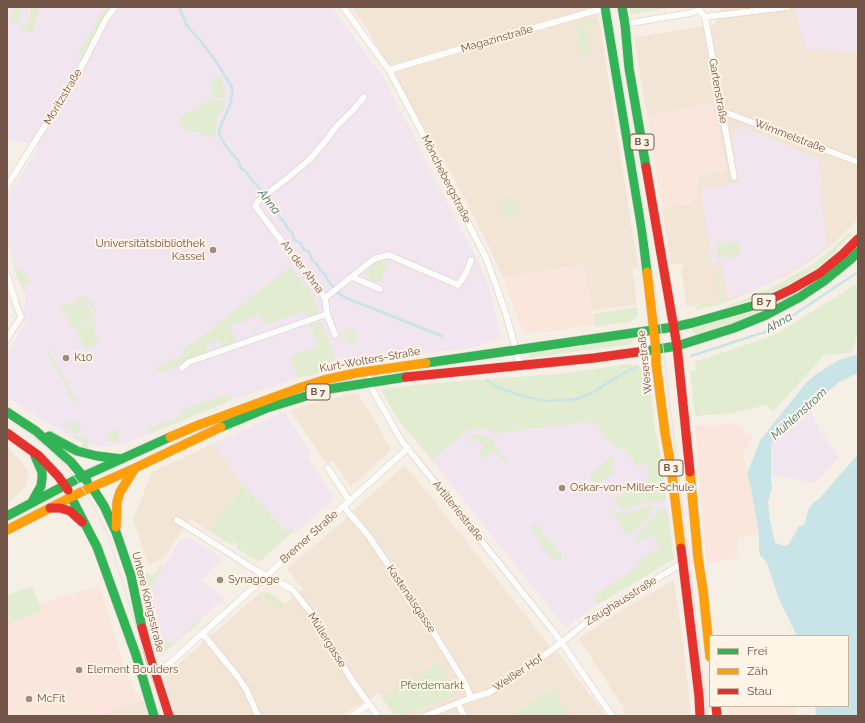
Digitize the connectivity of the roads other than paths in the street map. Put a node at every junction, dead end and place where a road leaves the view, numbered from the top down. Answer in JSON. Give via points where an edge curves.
{"nodes":[{"id":1,"x":115,"y":7,"type":"edge"},
{"id":2,"x":343,"y":7,"type":"edge"},
{"id":3,"x":622,"y":7,"type":"edge"},
{"id":4,"x":787,"y":7,"type":"edge"},
{"id":5,"x":605,"y":8,"type":"edge"},
{"id":6,"x":700,"y":9,"type":"edge"},
{"id":7,"x":705,"y":17,"type":"junction"},
{"id":8,"x":625,"y":24,"type":"junction"},
{"id":9,"x":389,"y":70,"type":"junction"},
{"id":10,"x":364,"y":97,"type":"dead end"},
{"id":11,"x":722,"y":111,"type":"junction"},
{"id":12,"x":858,"y":162,"type":"edge"},
{"id":13,"x":734,"y":177,"type":"dead end"},
{"id":14,"x":7,"y":186,"type":"edge"},
{"id":15,"x":858,"y":240,"type":"edge"},
{"id":16,"x":858,"y":252,"type":"edge"},
{"id":17,"x":471,"y":260,"type":"dead end"},
{"id":18,"x":7,"y":275,"type":"edge"},
{"id":19,"x":352,"y":277,"type":"junction"},
{"id":20,"x":380,"y":289,"type":"dead end"},
{"id":21,"x":324,"y":298,"type":"junction"},
{"id":22,"x":327,"y":314,"type":"junction"},
{"id":23,"x":674,"y":327,"type":"junction"},
{"id":24,"x":654,"y":330,"type":"junction"},
{"id":25,"x":335,"y":335,"type":"dead end"},
{"id":26,"x":7,"y":339,"type":"edge"},
{"id":27,"x":676,"y":346,"type":"junction"},
{"id":28,"x":656,"y":349,"type":"junction"},
{"id":29,"x":516,"y":350,"type":"junction"},
{"id":30,"x":520,"y":365,"type":"junction"},
{"id":31,"x":182,"y":368,"type":"dead end"},
{"id":32,"x":368,"y":371,"type":"junction"},
{"id":33,"x":370,"y":382,"type":"junction"},
{"id":34,"x":7,"y":412,"type":"edge"},
{"id":35,"x":36,"y":431,"type":"junction"},
{"id":36,"x":7,"y":433,"type":"edge"},
{"id":37,"x":408,"y":448,"type":"junction"},
{"id":38,"x":33,"y":451,"type":"junction"},
{"id":39,"x":122,"y":459,"type":"junction"},
{"id":40,"x":135,"y":468,"type":"junction"},
{"id":41,"x":328,"y":468,"type":"dead end"},
{"id":42,"x":84,"y":476,"type":"junction"},
{"id":43,"x":65,"y":485,"type":"junction"},
{"id":44,"x":92,"y":487,"type":"junction"},
{"id":45,"x":72,"y":497,"type":"junction"},
{"id":46,"x":349,"y":500,"type":"junction"},
{"id":47,"x":32,"y":502,"type":"junction"},
{"id":48,"x":343,"y":506,"type":"junction"},
{"id":49,"x":50,"y":508,"type":"junction"},
{"id":50,"x":7,"y":516,"type":"edge"},
{"id":51,"x":177,"y":520,"type":"dead end"},
{"id":52,"x":86,"y":526,"type":"junction"},
{"id":53,"x":7,"y":530,"type":"edge"},
{"id":54,"x":116,"y":532,"type":"junction"},
{"id":55,"x":683,"y":563,"type":"junction"},
{"id":56,"x":266,"y":576,"type":"junction"},
{"id":57,"x":203,"y":634,"type":"junction"},
{"id":58,"x":561,"y":643,"type":"junction"},
{"id":59,"x":709,"y":647,"type":"edge"},
{"id":60,"x":155,"y":673,"type":"junction"},
{"id":61,"x":471,"y":698,"type":"junction"},
{"id":62,"x":458,"y":702,"type":"junction"},
{"id":63,"x":369,"y":704,"type":"junction"},
{"id":64,"x":154,"y":716,"type":"edge"},
{"id":65,"x":169,"y":716,"type":"edge"},
{"id":66,"x":258,"y":716,"type":"edge"},
{"id":67,"x":352,"y":716,"type":"edge"},
{"id":68,"x":378,"y":716,"type":"edge"},
{"id":69,"x":424,"y":716,"type":"edge"},
{"id":70,"x":464,"y":716,"type":"edge"},
{"id":71,"x":612,"y":716,"type":"edge"},
{"id":72,"x":700,"y":716,"type":"edge"}],
"edges":[{"from":1,"to":14,"type":"street","name":"Moritzstraße","via":[[73,81]]},
{"from":2,"to":9,"type":"street","name":"Mönchebergstraße"},
{"from":3,"to":8,"type":"main road","number":"B 3"},
{"from":4,"to":7,"type":"street"},
{"from":5,"to":9,"type":"street","name":"Magazinstraße"},
{"from":5,"to":24,"type":"main road","name":"Weserstraße","number":"B 3","via":[[642,230]]},
{"from":6,"to":7,"type":"street"},
{"from":6,"to":8,"type":"street"},
{"from":7,"to":11,"type":"street","name":"Gartenstraße"},
{"from":8,"to":23,"type":"main road","number":"B 3","via":[[629,68]]},
{"from":9,"to":29,"type":"street","name":"Mönchebergstraße","via":[[487,260]]},
{"from":10,"to":21,"type":"street","name":"An der Ahna","via":[[309,160],[268,192],[255,206]]},
{"from":11,"to":12,"type":"street","name":"Wimmelstraße"},
{"from":11,"to":13,"type":"street","name":"Gartenstraße"},
{"from":15,"to":23,"type":"main road","number":"B 7","via":[[820,273],[792,289],[762,303]]},
{"from":16,"to":27,"type":"main road","number":"B 7","via":[[824,281],[766,315]]},
{"from":17,"to":19,"type":"street","via":[[458,285],[389,254],[374,259]]},
{"from":18,"to":26,"type":"street","via":[[21,317]]},
{"from":19,"to":20,"type":"street"},
{"from":19,"to":21,"type":"street"},
{"from":21,"to":22,"type":"street","name":"An der Ahna"},
{"from":22,"to":25,"type":"street","name":"An der Ahna"},
{"from":22,"to":31,"type":"street","via":[[189,362]]},
{"from":23,"to":24,"type":"main road","name":"Kurt-Wolters-Straße","number":"B 7"},
{"from":23,"to":27,"type":"main road","number":"B 3"},
{"from":24,"to":28,"type":"main road","name":"Weserstraße","number":"B 3"},
{"from":24,"to":29,"type":"main road","name":"Kurt-Wolters-Straße","number":"B 7"},
{"from":27,"to":28,"type":"main road","name":"Kurt-Wolters-Straße","number":"B 7"},
{"from":27,"to":59,"type":"main road","number":"B 3"},
{"from":28,"to":30,"type":"main road","name":"Kurt-Wolters-Straße","number":"B 7"},
{"from":28,"to":55,"type":"main road","name":"Weserstraße","number":"B 3","via":[[664,429]]},
{"from":29,"to":30,"type":"street","name":"Mönchebergstraße"},
{"from":29,"to":32,"type":"main road","name":"Kurt-Wolters-Straße","number":"B 7"},
{"from":30,"to":33,"type":"main road","name":"Kurt-Wolters-Straße","number":"B 7"},
{"from":32,"to":33,"type":"street","name":"Artilleriestraße"},
{"from":32,"to":39,"type":"main road","name":"Kurt-Wolters-Straße","number":"B 7","via":[[324,380],[274,396],[196,426]]},
{"from":33,"to":37,"type":"street","name":"Artilleriestraße","via":[[401,440]]},
{"from":33,"to":40,"type":"main road","name":"Kurt-Wolters-Straße","number":"B 7","via":[[309,394],[267,408],[220,427]]},
{"from":34,"to":35,"type":"main road"},
{"from":35,"to":39,"type":"main road","via":[[77,452]]},
{"from":35,"to":42,"type":"main road","name":"Untere Königsstraße"},
{"from":36,"to":38,"type":"main road"},
{"from":37,"to":46,"type":"street","name":"Bremer Straße"},
{"from":37,"to":58,"type":"street","name":"Artilleriestraße"},
{"from":38,"to":43,"type":"main road"},
{"from":38,"to":47,"type":"main road","via":[[42,478],[41,486]]},
{"from":39,"to":42,"type":"main road","name":"Kurt-Wolters-Straße"},
{"from":40,"to":44,"type":"main road","name":"Kurt-Wolters-Straße","number":"B 7"},
{"from":40,"to":54,"type":"main road","via":[[120,492],[117,502]]},
{"from":41,"to":46,"type":"street"},
{"from":42,"to":43,"type":"main road","name":"Kurt-Wolters-Straße"},
{"from":42,"to":44,"type":"main road","name":"Untere Königsstraße"},
{"from":43,"to":45,"type":"main road"},
{"from":43,"to":47,"type":"main road","name":"Kurt-Wolters-Straße"},
{"from":44,"to":45,"type":"main road","number":"B 7"},
{"from":44,"to":54,"type":"main road","name":"Untere Königsstraße"},
{"from":45,"to":49,"type":"main road"},
{"from":45,"to":52,"type":"main road"},
{"from":46,"to":48,"type":"street","name":"Bremer Straße"},
{"from":47,"to":50,"type":"main road","name":"Kurt-Wolters-Straße"},
{"from":48,"to":56,"type":"street","name":"Bremer Straße"},
{"from":48,"to":61,"type":"street","name":"Kastenalsgasse","via":[[368,535],[434,633],[466,685]]},
{"from":49,"to":52,"type":"main road","via":[[70,511]]},
{"from":49,"to":53,"type":"main road"},
{"from":51,"to":56,"type":"street","name":"Müllergasse"},
{"from":52,"to":64,"type":"main road","via":[[106,571],[136,655]]},
{"from":54,"to":60,"type":"main road","name":"Untere Königsstraße","via":[[131,576],[141,626]]},
{"from":55,"to":58,"type":"street","name":"Zeughausstraße","via":[[594,616]]},
{"from":55,"to":72,"type":"main road","name":"Weserstraße","number":"B 3"},
{"from":56,"to":57,"type":"street","name":"Bremer Straße"},
{"from":56,"to":63,"type":"street","name":"Müllergasse","via":[[292,589],[303,602]]},
{"from":57,"to":60,"type":"street","name":"Bremer Straße","via":[[161,671]]},
{"from":57,"to":66,"type":"street","via":[[241,682]]},
{"from":58,"to":61,"type":"street","name":"Weißer Hof","via":[[513,678],[488,693]]},
{"from":58,"to":71,"type":"street","name":"Artilleriestraße"},
{"from":60,"to":65,"type":"main road","name":"Untere Königsstraße"},
{"from":61,"to":62,"type":"street"},
{"from":62,"to":69,"type":"street"},
{"from":62,"to":70,"type":"street"},
{"from":63,"to":67,"type":"street"},
{"from":63,"to":68,"type":"street","name":"Müllergasse"}]}
